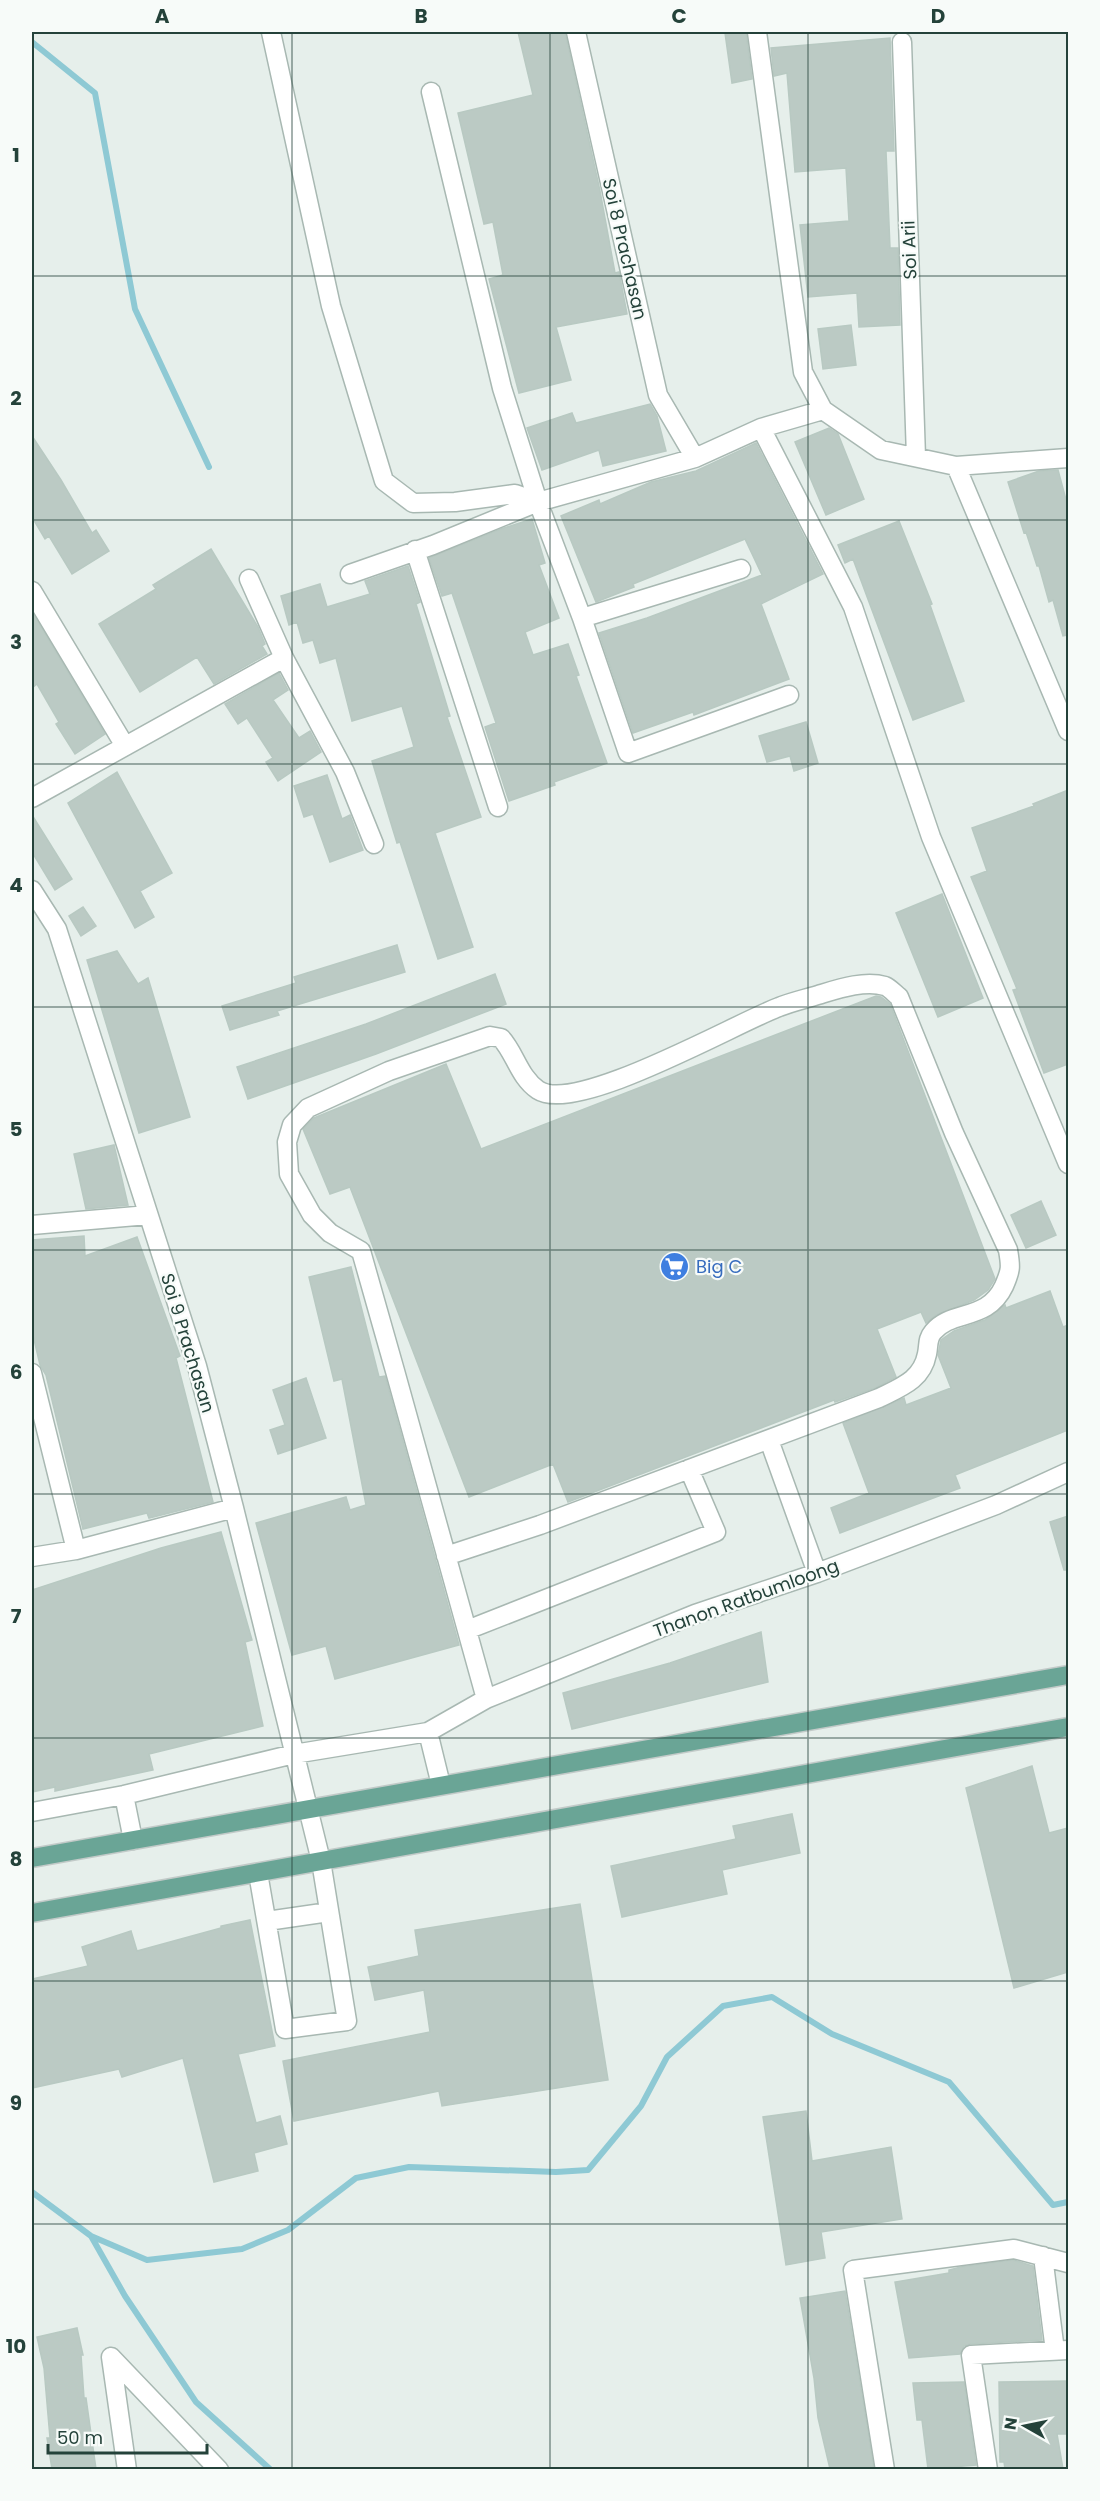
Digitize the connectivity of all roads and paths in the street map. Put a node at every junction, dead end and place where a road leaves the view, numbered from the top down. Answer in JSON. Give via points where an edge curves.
{"nodes":[{"id":1,"x":271,"y":32,"type":"edge"},
{"id":2,"x":576,"y":32,"type":"edge"},
{"id":3,"x":757,"y":32,"type":"edge"},
{"id":4,"x":902,"y":42,"type":"dead end"},
{"id":5,"x":431,"y":92,"type":"dead end"},
{"id":6,"x":823,"y":410,"type":"junction"},
{"id":7,"x":761,"y":428,"type":"junction"},
{"id":8,"x":695,"y":458,"type":"junction"},
{"id":9,"x":916,"y":458,"type":"junction"},
{"id":10,"x":1068,"y":458,"type":"edge"},
{"id":11,"x":956,"y":465,"type":"junction"},
{"id":12,"x":538,"y":502,"type":"junction"},
{"id":13,"x":415,"y":550,"type":"junction"},
{"id":14,"x":741,"y":569,"type":"dead end"},
{"id":15,"x":350,"y":574,"type":"dead end"},
{"id":16,"x":249,"y":579,"type":"dead end"},
{"id":17,"x":32,"y":591,"type":"edge"},
{"id":18,"x":582,"y":618,"type":"junction"},
{"id":19,"x":284,"y":658,"type":"junction"},
{"id":20,"x":789,"y":695,"type":"dead end"},
{"id":21,"x":1068,"y":730,"type":"edge"},
{"id":22,"x":125,"y":746,"type":"junction"},
{"id":23,"x":32,"y":798,"type":"edge"},
{"id":24,"x":498,"y":807,"type":"dead end"},
{"id":25,"x":374,"y":844,"type":"dead end"},
{"id":26,"x":32,"y":890,"type":"edge"},
{"id":27,"x":1068,"y":1164,"type":"edge"},
{"id":28,"x":148,"y":1215,"type":"junction"},
{"id":29,"x":32,"y":1225,"type":"edge"},
{"id":30,"x":32,"y":1373,"type":"edge"},
{"id":31,"x":770,"y":1440,"type":"junction"},
{"id":32,"x":689,"y":1469,"type":"junction"},
{"id":33,"x":1068,"y":1472,"type":"edge"},
{"id":34,"x":234,"y":1508,"type":"junction"},
{"id":35,"x":76,"y":1550,"type":"junction"},
{"id":36,"x":446,"y":1556,"type":"junction"},
{"id":37,"x":32,"y":1557,"type":"edge"},
{"id":38,"x":818,"y":1573,"type":"junction"},
{"id":39,"x":467,"y":1630,"type":"junction"},
{"id":40,"x":1068,"y":1675,"type":"edge"},
{"id":41,"x":486,"y":1699,"type":"junction"},
{"id":42,"x":1068,"y":1727,"type":"edge"},
{"id":43,"x":428,"y":1732,"type":"junction"},
{"id":44,"x":294,"y":1754,"type":"junction"},
{"id":45,"x":441,"y":1785,"type":"junction"},
{"id":46,"x":124,"y":1796,"type":"junction"},
{"id":47,"x":308,"y":1809,"type":"junction"},
{"id":48,"x":32,"y":1812,"type":"edge"},
{"id":49,"x":133,"y":1840,"type":"junction"},
{"id":50,"x":32,"y":1858,"type":"edge"},
{"id":51,"x":321,"y":1862,"type":"junction"},
{"id":52,"x":258,"y":1872,"type":"junction"},
{"id":53,"x":329,"y":1912,"type":"junction"},
{"id":54,"x":32,"y":1913,"type":"edge"},
{"id":55,"x":267,"y":1921,"type":"junction"},
{"id":56,"x":1043,"y":2256,"type":"junction"},
{"id":57,"x":1068,"y":2263,"type":"edge"},
{"id":58,"x":1062,"y":2350,"type":"edge"},
{"id":59,"x":127,"y":2469,"type":"edge"},
{"id":60,"x":219,"y":2469,"type":"edge"},
{"id":61,"x":885,"y":2469,"type":"edge"},
{"id":62,"x":987,"y":2469,"type":"edge"}],
"edges":[{"from":1,"to":12,"type":"street","via":[[331,306],[384,481],[413,503],[515,494]]},
{"from":2,"to":8,"type":"street","name":"Soi 8 Prachasan","via":[[658,396]]},
{"from":3,"to":6,"type":"street","via":[[803,372]]},
{"from":4,"to":9,"type":"street","name":"Soi Arii"},
{"from":5,"to":12,"type":"street","via":[[502,388]]},
{"from":6,"to":7,"type":"street"},
{"from":6,"to":9,"type":"street","via":[[881,450]]},
{"from":7,"to":8,"type":"street"},
{"from":7,"to":27,"type":"street","via":[[853,607],[931,837]]},
{"from":8,"to":12,"type":"street"},
{"from":9,"to":11,"type":"street"},
{"from":10,"to":11,"type":"street"},
{"from":11,"to":21,"type":"street"},
{"from":12,"to":13,"type":"street"},
{"from":12,"to":18,"type":"street"},
{"from":13,"to":15,"type":"street"},
{"from":13,"to":24,"type":"street"},
{"from":14,"to":18,"type":"street"},
{"from":16,"to":19,"type":"street"},
{"from":17,"to":22,"type":"street"},
{"from":18,"to":20,"type":"street","via":[[628,753]]},
{"from":19,"to":22,"type":"street"},
{"from":19,"to":25,"type":"street","via":[[345,772]]},
{"from":22,"to":23,"type":"street"},
{"from":26,"to":28,"type":"street","name":"Soi 9 Prachasan","via":[[57,929]]},
{"from":28,"to":29,"type":"street"},
{"from":28,"to":34,"type":"street","name":"Soi 9 Prachasan","via":[[197,1366]]},
{"from":30,"to":35,"type":"street"},
{"from":31,"to":32,"type":"street"},
{"from":31,"to":36,"type":"street","via":[[879,1398],[914,1380],[922,1369],[928,1340],[935,1330],[997,1300],[1012,1269],[1008,1251],[954,1133],[899,997],[886,987],[871,984],[841,988],[778,1007],[636,1073],[556,1096],[538,1090],[524,1076],[507,1044],[490,1036],[389,1071],[308,1108],[292,1125],[287,1156],[289,1174],[312,1215],[330,1233],[361,1251]]},
{"from":31,"to":38,"type":"street"},
{"from":32,"to":36,"type":"street"},
{"from":32,"to":39,"type":"street","via":[[716,1532]]},
{"from":33,"to":38,"type":"street","name":"Thanon Ratbumloong","via":[[996,1505]]},
{"from":34,"to":35,"type":"street"},
{"from":34,"to":44,"type":"street","name":"Soi 9 Prachasan"},
{"from":35,"to":37,"type":"street"},
{"from":36,"to":39,"type":"street"},
{"from":38,"to":41,"type":"street","name":"Thanon Ratbumloong","via":[[695,1614]]},
{"from":39,"to":41,"type":"street"},
{"from":40,"to":45,"type":"main road"},
{"from":41,"to":43,"type":"street","name":"Thanon Ratbumloong"},
{"from":42,"to":51,"type":"main road"},
{"from":43,"to":44,"type":"street"},
{"from":43,"to":45,"type":"street"},
{"from":44,"to":46,"type":"street"},
{"from":44,"to":47,"type":"street","name":"Soi 9 Prachasan"},
{"from":45,"to":47,"type":"main road"},
{"from":46,"to":48,"type":"street"},
{"from":46,"to":49,"type":"street"},
{"from":47,"to":49,"type":"main road"},
{"from":47,"to":51,"type":"street","name":"Soi 9 Prachasan"},
{"from":49,"to":50,"type":"main road"},
{"from":51,"to":52,"type":"main road"},
{"from":51,"to":53,"type":"street","name":"Soi 9 Prachasan"},
{"from":52,"to":54,"type":"main road"},
{"from":52,"to":55,"type":"street"},
{"from":53,"to":55,"type":"street"},
{"from":53,"to":55,"type":"street","name":"Soi 9 Prachasan","via":[[347,2021],[285,2029]]},
{"from":56,"to":57,"type":"street"},
{"from":56,"to":58,"type":"street"},
{"from":56,"to":61,"type":"street","via":[[1014,2249],[853,2270]]},
{"from":58,"to":62,"type":"street","via":[[971,2355]]},
{"from":59,"to":60,"type":"street","via":[[111,2357]]}]}
